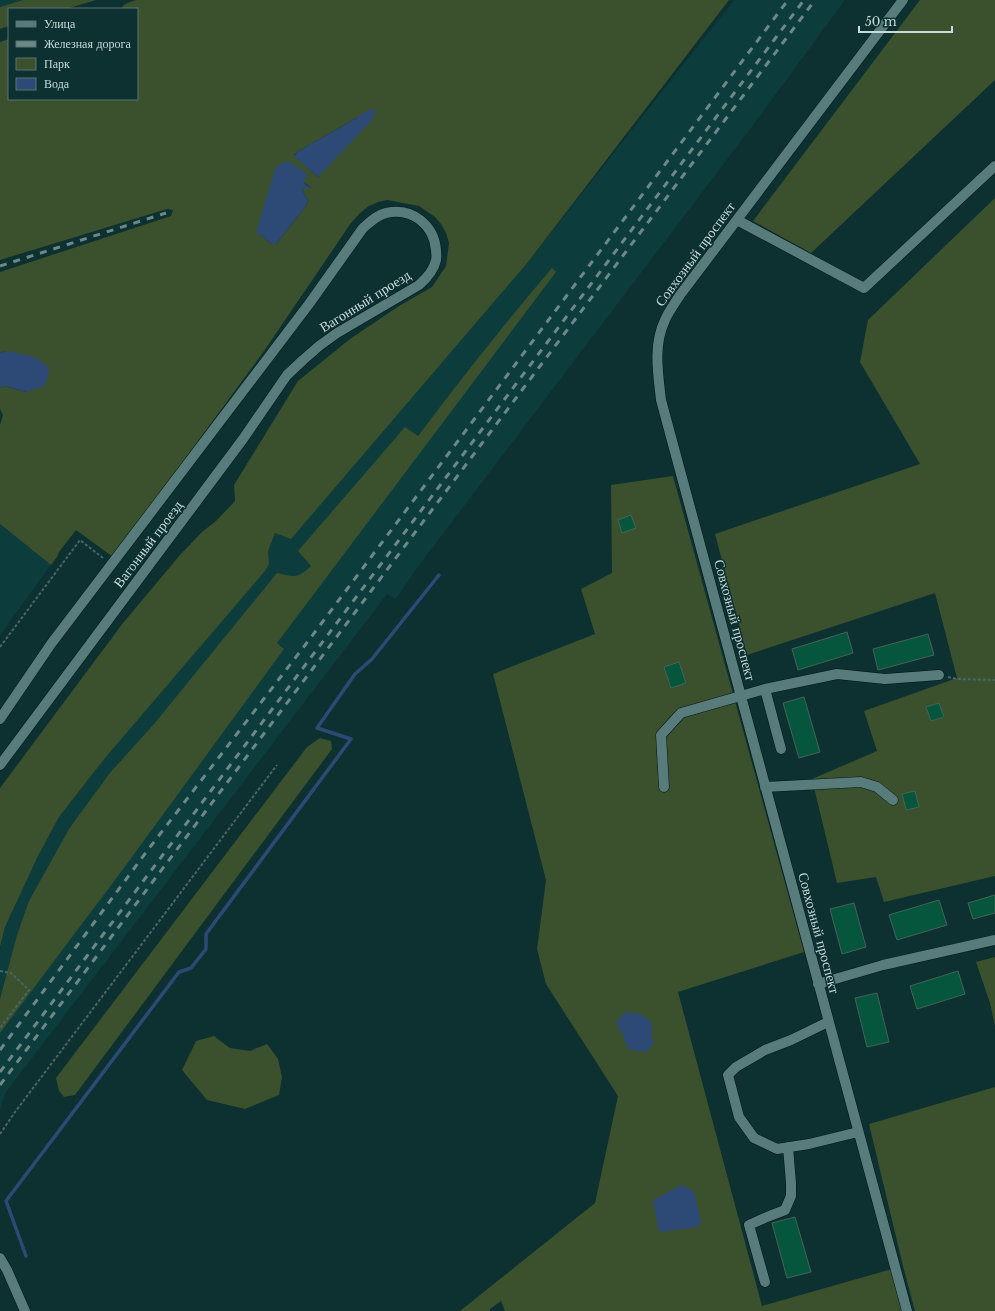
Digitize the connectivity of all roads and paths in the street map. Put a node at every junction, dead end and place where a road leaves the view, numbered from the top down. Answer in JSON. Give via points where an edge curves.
{"nodes":[{"id":1,"x":903,"y":0,"type":"edge"},
{"id":2,"x":995,"y":166,"type":"edge"},
{"id":3,"x":737,"y":220,"type":"junction"},
{"id":4,"x":112,"y":564,"type":"junction"},
{"id":5,"x":0,"y":647,"type":"edge"},
{"id":6,"x":939,"y":675,"type":"joint"},
{"id":7,"x":995,"y":680,"type":"edge"},
{"id":8,"x":765,"y":689,"type":"junction"},
{"id":9,"x":741,"y":696,"type":"junction"},
{"id":10,"x":0,"y":719,"type":"edge"},
{"id":11,"x":782,"y":749,"type":"dead end"},
{"id":12,"x":0,"y":765,"type":"edge"},
{"id":13,"x":277,"y":765,"type":"dead end"},
{"id":14,"x":664,"y":787,"type":"dead end"},
{"id":15,"x":766,"y":787,"type":"junction"},
{"id":16,"x":893,"y":800,"type":"dead end"},
{"id":17,"x":995,"y":940,"type":"edge"},
{"id":18,"x":0,"y":971,"type":"edge"},
{"id":19,"x":818,"y":984,"type":"junction"},
{"id":20,"x":828,"y":1022,"type":"junction"},
{"id":21,"x":0,"y":1028,"type":"edge"},
{"id":22,"x":858,"y":1132,"type":"junction"},
{"id":23,"x":0,"y":1134,"type":"edge"},
{"id":24,"x":788,"y":1148,"type":"junction"},
{"id":25,"x":0,"y":1258,"type":"edge"},
{"id":26,"x":765,"y":1282,"type":"dead end"},
{"id":27,"x":25,"y":1311,"type":"edge"},
{"id":28,"x":906,"y":1311,"type":"edge"}],
"edges":[{"from":1,"to":3,"type":"street","name":"Совхозный проспект"},
{"from":2,"to":3,"type":"street","via":[[864,288]]},
{"from":3,"to":9,"type":"street","name":"Совхозный проспект","via":[[665,320],[658,344],[657,371],[661,400]]},
{"from":4,"to":5,"type":"path","via":[[80,540]]},
{"from":4,"to":10,"type":"street","name":"Вагонный проезд","via":[[51,644]]},
{"from":4,"to":12,"type":"street","name":"Вагонный проезд","via":[[309,304],[363,228],[374,218],[400,211],[424,222],[436,244],[436,259],[430,274],[419,285],[337,333],[302,360],[287,376]]},
{"from":6,"to":7,"type":"path","via":[[957,679]]},
{"from":6,"to":8,"type":"street","via":[[885,679],[837,674]]},
{"from":8,"to":9,"type":"street"},
{"from":8,"to":11,"type":"street"},
{"from":9,"to":14,"type":"street","via":[[681,713],[661,735]]},
{"from":9,"to":15,"type":"street","name":"Совхозный проспект"},
{"from":13,"to":23,"type":"path"},
{"from":15,"to":16,"type":"street","via":[[861,782],[877,787]]},
{"from":15,"to":19,"type":"street","name":"Совхозный проспект"},
{"from":17,"to":19,"type":"street","via":[[883,965]]},
{"from":18,"to":21,"type":"path","via":[[11,973],[29,990]]},
{"from":19,"to":20,"type":"street","name":"Совхозный проспект"},
{"from":20,"to":22,"type":"street","name":"Совхозный проспект"},
{"from":20,"to":24,"type":"street","via":[[765,1050],[736,1067],[728,1075],[739,1117],[754,1138],[777,1149]]},
{"from":22,"to":24,"type":"street"},
{"from":22,"to":28,"type":"street","name":"Совхозный проспект"},
{"from":24,"to":26,"type":"street","via":[[792,1183],[791,1196],[785,1210],[749,1225]]},
{"from":25,"to":27,"type":"street"}]}
